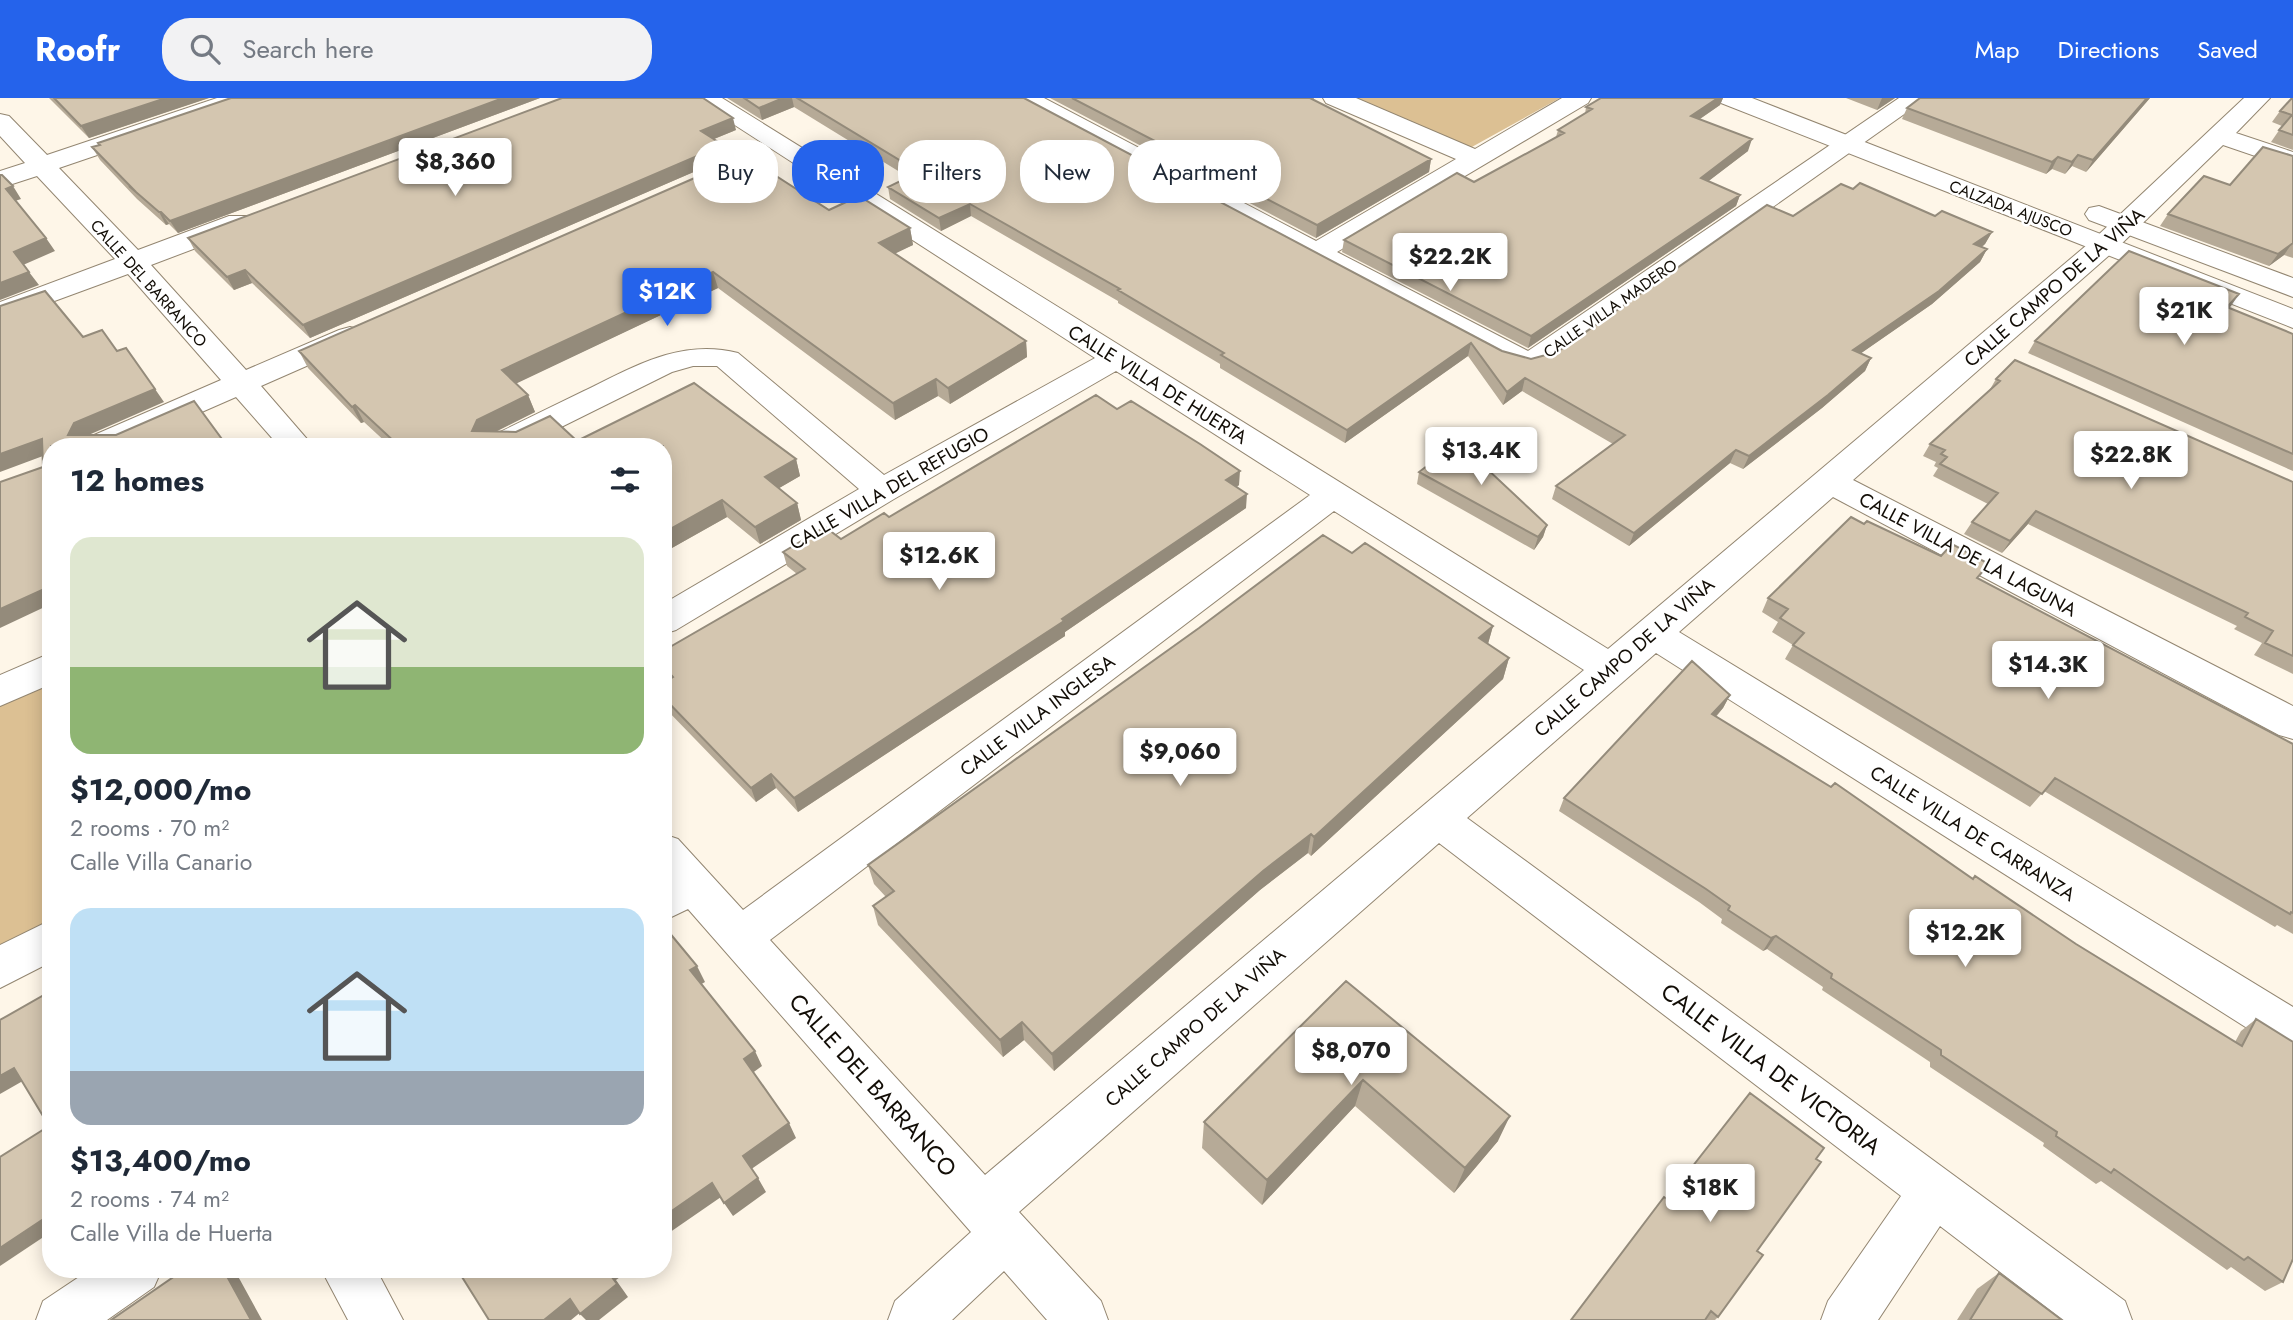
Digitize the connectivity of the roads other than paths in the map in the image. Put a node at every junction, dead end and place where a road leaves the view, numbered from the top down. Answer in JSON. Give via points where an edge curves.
{"nodes":[{"id":1,"x":241,"y":98,"type":"edge"},
{"id":2,"x":705,"y":98,"type":"edge"},
{"id":3,"x":1026,"y":98,"type":"edge"},
{"id":4,"x":1335,"y":98,"type":"edge"},
{"id":5,"x":1579,"y":98,"type":"edge"},
{"id":6,"x":1730,"y":98,"type":"edge"},
{"id":7,"x":1793,"y":98,"type":"edge"},
{"id":8,"x":1915,"y":98,"type":"edge"},
{"id":9,"x":2258,"y":98,"type":"edge"},
{"id":10,"x":0,"y":121,"type":"edge"},
{"id":11,"x":1873,"y":128,"type":"junction"},
{"id":12,"x":2220,"y":135,"type":"junction"},
{"id":13,"x":1850,"y":145,"type":"junction"},
{"id":14,"x":1475,"y":158,"type":"junction"},
{"id":15,"x":2293,"y":161,"type":"edge"},
{"id":16,"x":41,"y":166,"type":"junction"},
{"id":17,"x":2000,"y":177,"type":"dead end"},
{"id":18,"x":0,"y":180,"type":"edge"},
{"id":19,"x":2076,"y":206,"type":"dead end"},
{"id":20,"x":261,"y":214,"type":"edge"},
{"id":21,"x":2115,"y":235,"type":"junction"},
{"id":22,"x":1315,"y":253,"type":"junction"},
{"id":23,"x":133,"y":262,"type":"junction"},
{"id":24,"x":2293,"y":288,"type":"edge"},
{"id":25,"x":0,"y":312,"type":"edge"},
{"id":26,"x":2293,"y":319,"type":"edge"},
{"id":27,"x":379,"y":324,"type":"edge"},
{"id":28,"x":1116,"y":358,"type":"junction"},
{"id":29,"x":240,"y":385,"type":"junction"},
{"id":30,"x":115,"y":438,"type":"edge"},
{"id":31,"x":290,"y":438,"type":"edge"},
{"id":32,"x":513,"y":438,"type":"edge"},
{"id":33,"x":1829,"y":481,"type":"junction"},
{"id":34,"x":882,"y":491,"type":"junction"},
{"id":35,"x":1334,"y":494,"type":"junction"},
{"id":36,"x":672,"y":616,"type":"edge"},
{"id":37,"x":1652,"y":633,"type":"junction"},
{"id":38,"x":1611,"y":669,"type":"junction"},
{"id":39,"x":42,"y":671,"type":"edge"},
{"id":40,"x":0,"y":692,"type":"edge"},
{"id":41,"x":2293,"y":724,"type":"edge"},
{"id":42,"x":1436,"y":818,"type":"junction"},
{"id":43,"x":673,"y":879,"type":"edge"},
{"id":44,"x":741,"y":937,"type":"junction"},
{"id":45,"x":42,"y":944,"type":"edge"},
{"id":46,"x":0,"y":968,"type":"edge"},
{"id":47,"x":2293,"y":1032,"type":"edge"},
{"id":48,"x":1934,"y":1192,"type":"junction"},
{"id":49,"x":995,"y":1221,"type":"junction"},
{"id":50,"x":123,"y":1278,"type":"edge"},
{"id":51,"x":352,"y":1278,"type":"edge"},
{"id":52,"x":62,"y":1320,"type":"edge"},
{"id":53,"x":377,"y":1320,"type":"edge"},
{"id":54,"x":914,"y":1320,"type":"edge"},
{"id":55,"x":1082,"y":1320,"type":"edge"},
{"id":56,"x":1847,"y":1320,"type":"edge"},
{"id":57,"x":2106,"y":1320,"type":"edge"}],
"edges":[{"from":1,"to":16,"type":"street"},
{"from":2,"to":28,"type":"street","name":"CALLE VILLA DE HUERTA","via":[[769,151]]},
{"from":3,"to":22,"type":"street","name":"CALLE VILLA MADERO"},
{"from":4,"to":14,"type":"street"},
{"from":5,"to":14,"type":"street"},
{"from":6,"to":13,"type":"street","name":"CALZADA AJUSCO"},
{"from":7,"to":11,"type":"street","name":"CALZADA AJUSCO"},
{"from":8,"to":11,"type":"street","name":"CALLE VILLA MADERO"},
{"from":9,"to":12,"type":"street","name":"CALLE CAMPO DE LA VIÑA"},
{"from":10,"to":16,"type":"street","name":"CALLE DEL BARRANCO"},
{"from":11,"to":13,"type":"street","name":"CALLE VILLA MADERO"},
{"from":11,"to":17,"type":"street","name":"CALZADA AJUSCO"},
{"from":12,"to":15,"type":"street"},
{"from":12,"to":21,"type":"street","name":"CALLE CAMPO DE LA VIÑA"},
{"from":13,"to":21,"type":"street","name":"CALZADA AJUSCO"},
{"from":13,"to":22,"type":"street","name":"CALLE VILLA MADERO","via":[[1541,357],[1528,360],[1511,356]]},
{"from":14,"to":22,"type":"street"},
{"from":16,"to":18,"type":"street"},
{"from":16,"to":23,"type":"street","name":"CALLE DEL BARRANCO"},
{"from":19,"to":21,"type":"street","name":"CALZADA AJUSCO"},
{"from":20,"to":23,"type":"street"},
{"from":21,"to":24,"type":"street","name":"CALZADA AJUSCO"},
{"from":21,"to":26,"type":"street","name":"CALZADA AJUSCO"},
{"from":21,"to":33,"type":"street","name":"CALLE CAMPO DE LA VIÑA","via":[[1996,354]]},
{"from":23,"to":25,"type":"street"},
{"from":23,"to":29,"type":"street","name":"CALLE DEL BARRANCO"},
{"from":27,"to":29,"type":"street"},
{"from":28,"to":34,"type":"street","name":"CALLE VILLA DEL REFUGIO"},
{"from":28,"to":35,"type":"street","name":"CALLE VILLA DE HUERTA"},
{"from":29,"to":30,"type":"street"},
{"from":29,"to":31,"type":"street","name":"CALLE DEL BARRANCO"},
{"from":32,"to":34,"type":"street","via":[[661,365],[708,355],[727,359]]},
{"from":33,"to":37,"type":"street","name":"CALLE CAMPO DE LA VIÑA"},
{"from":33,"to":41,"type":"street","name":"CALLE VILLA DE LA LAGUNA"},
{"from":34,"to":36,"type":"street","name":"CALLE VILLA DEL REFUGIO"},
{"from":35,"to":38,"type":"street","name":"CALLE VILLA DE HUERTA"},
{"from":35,"to":44,"type":"street","name":"CALLE VILLA INGLESA"},
{"from":37,"to":38,"type":"street","name":"CALLE CAMPO DE LA VIÑA"},
{"from":37,"to":47,"type":"street","name":"CALLE VILLA DE CARRANZA"},
{"from":38,"to":42,"type":"street","name":"CALLE CAMPO DE LA VIÑA"},
{"from":39,"to":40,"type":"street"},
{"from":42,"to":48,"type":"street","name":"CALLE VILLA DE VICTORIA"},
{"from":42,"to":49,"type":"street","name":"CALLE CAMPO DE LA VIÑA"},
{"from":43,"to":44,"type":"street","name":"CALLE DEL BARRANCO"},
{"from":44,"to":49,"type":"street","name":"CALLE DEL BARRANCO"},
{"from":45,"to":46,"type":"street"},
{"from":48,"to":56,"type":"street"},
{"from":48,"to":57,"type":"street","name":"CALLE VILLA DE VICTORIA"},
{"from":49,"to":54,"type":"street","name":"CALLE CAMPO DE LA VIÑA"},
{"from":49,"to":55,"type":"street","name":"CALLE DEL BARRANCO"},
{"from":50,"to":52,"type":"street"},
{"from":51,"to":53,"type":"street"}]}
